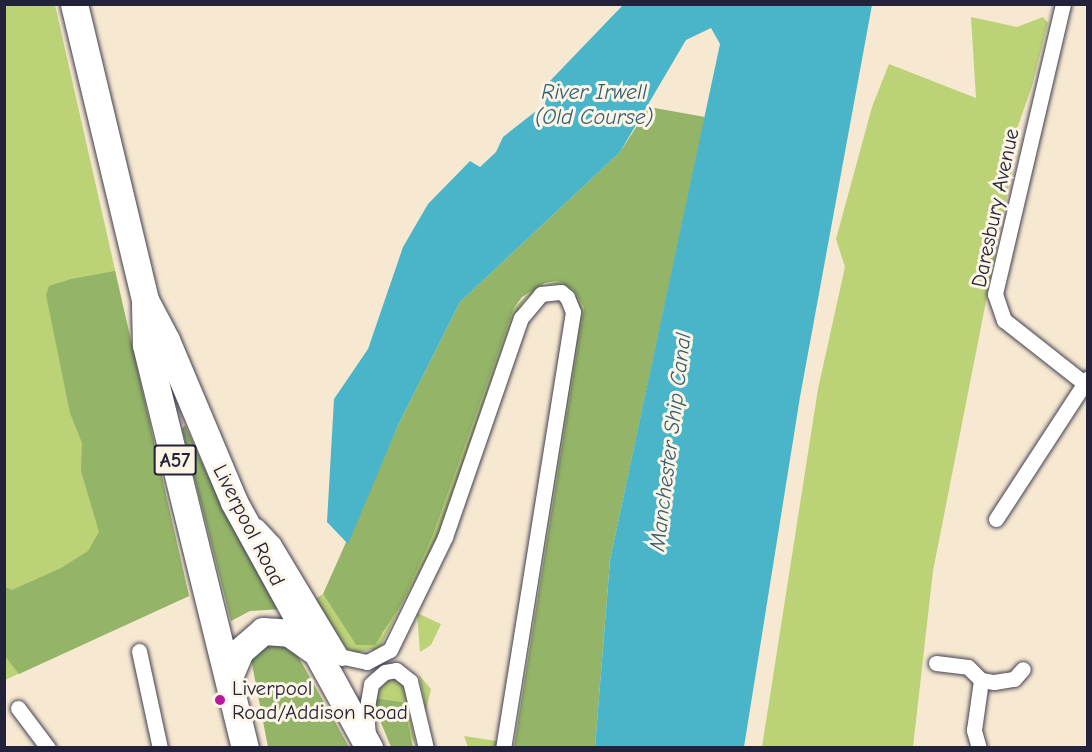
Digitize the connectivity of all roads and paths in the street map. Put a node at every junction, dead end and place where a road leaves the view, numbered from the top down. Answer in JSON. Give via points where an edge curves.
{"nodes":[{"id":1,"x":74,"y":4,"type":"edge"},
{"id":2,"x":1063,"y":4,"type":"edge"},
{"id":3,"x":145,"y":300,"type":"junction"},
{"id":4,"x":1086,"y":380,"type":"edge"},
{"id":5,"x":234,"y":502,"type":"junction"},
{"id":6,"x":996,"y":519,"type":"dead end"},
{"id":7,"x":313,"y":650,"type":"junction"},
{"id":8,"x":390,"y":650,"type":"junction"},
{"id":9,"x":139,"y":651,"type":"dead end"},
{"id":10,"x":342,"y":658,"type":"junction"},
{"id":11,"x":936,"y":663,"type":"dead end"},
{"id":12,"x":1023,"y":669,"type":"dead end"},
{"id":13,"x":396,"y":670,"type":"junction"},
{"id":14,"x":229,"y":677,"type":"junction"},
{"id":15,"x":981,"y":680,"type":"junction"},
{"id":16,"x":18,"y":708,"type":"dead end"},
{"id":17,"x":48,"y":747,"type":"edge"},
{"id":18,"x":160,"y":747,"type":"edge"},
{"id":19,"x":245,"y":747,"type":"edge"},
{"id":20,"x":369,"y":747,"type":"edge"},
{"id":21,"x":426,"y":747,"type":"edge"},
{"id":22,"x":503,"y":747,"type":"edge"},
{"id":23,"x":979,"y":747,"type":"edge"}],
"edges":[{"from":1,"to":3,"type":"highway","name":"Liverpool Road","number":"A57"},
{"from":2,"to":4,"type":"street","name":"Daresbury Avenue","via":[[995,294],[1004,320]]},
{"from":3,"to":5,"type":"highway","name":"Liverpool Road","number":"A57"},
{"from":3,"to":14,"type":"highway","name":"Liverpool Road","number":"A57","via":[[146,345]]},
{"from":4,"to":6,"type":"street"},
{"from":5,"to":7,"type":"highway","name":"Liverpool Road","number":"A57"},
{"from":5,"to":10,"type":"street","via":[[273,543]]},
{"from":7,"to":10,"type":"street"},
{"from":7,"to":14,"type":"highway","number":"A57","via":[[289,633],[263,631],[240,651]]},
{"from":7,"to":20,"type":"highway","number":"A57"},
{"from":8,"to":10,"type":"street","via":[[367,662]]},
{"from":8,"to":13,"type":"street"},
{"from":8,"to":22,"type":"street","via":[[445,537],[521,318],[542,294],[561,292],[573,312]]},
{"from":9,"to":18,"type":"street"},
{"from":11,"to":15,"type":"street","via":[[968,667]]},
{"from":12,"to":15,"type":"street","via":[[1005,682]]},
{"from":13,"to":20,"type":"street","via":[[385,672],[371,684],[366,713]]},
{"from":13,"to":21,"type":"street","via":[[410,681]]},
{"from":14,"to":19,"type":"highway","number":"A57"},
{"from":15,"to":23,"type":"street","via":[[974,730]]},
{"from":16,"to":17,"type":"street"}]}
